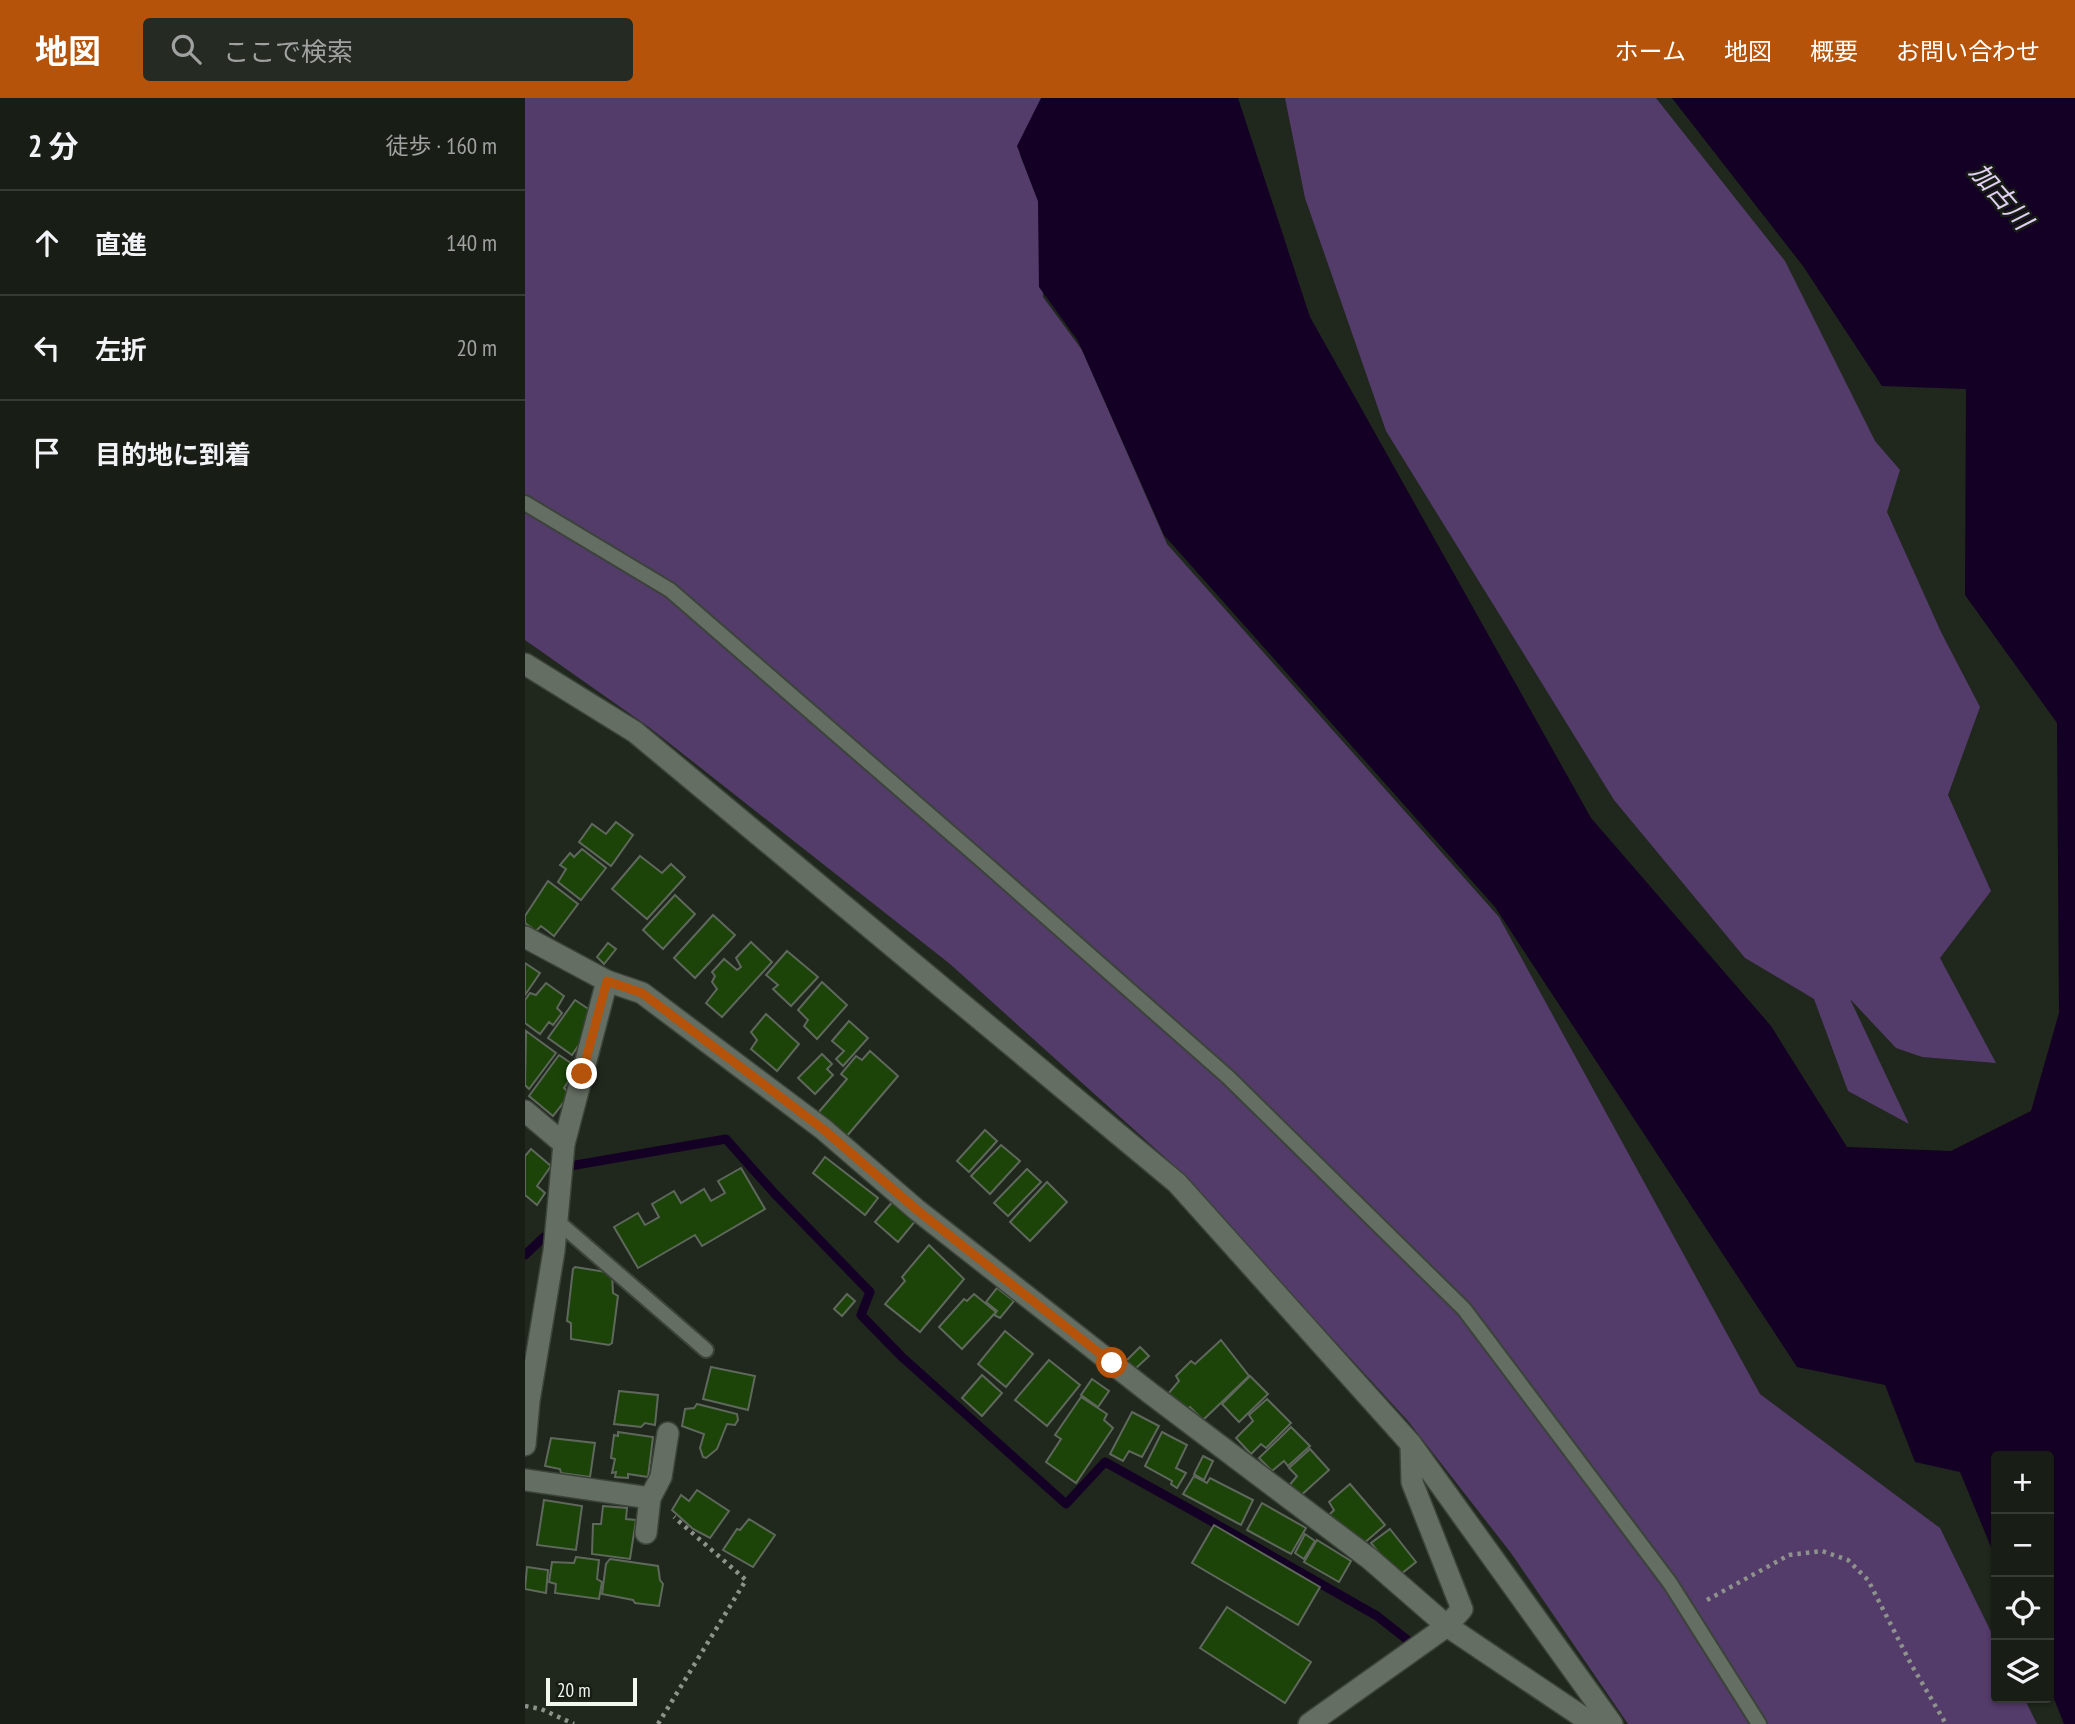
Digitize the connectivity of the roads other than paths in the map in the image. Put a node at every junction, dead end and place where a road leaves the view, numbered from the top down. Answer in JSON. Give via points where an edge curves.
{"nodes":[{"id":1,"x":525,"y":503,"type":"edge"},
{"id":2,"x":525,"y":664,"type":"edge"},
{"id":3,"x":525,"y":937,"type":"edge"},
{"id":4,"x":607,"y":981,"type":"junction"},
{"id":5,"x":525,"y":1111,"type":"edge"},
{"id":6,"x":564,"y":1144,"type":"junction"},
{"id":7,"x":557,"y":1221,"type":"junction"},
{"id":8,"x":706,"y":1350,"type":"dead end"},
{"id":9,"x":527,"y":1400,"type":"edge"},
{"id":10,"x":667,"y":1433,"type":"dead end"},
{"id":11,"x":1411,"y":1444,"type":"junction"},
{"id":12,"x":525,"y":1445,"type":"edge"},
{"id":13,"x":525,"y":1480,"type":"edge"},
{"id":14,"x":650,"y":1498,"type":"junction"},
{"id":15,"x":646,"y":1533,"type":"dead end"},
{"id":16,"x":1447,"y":1626,"type":"junction"},
{"id":17,"x":1310,"y":1724,"type":"edge"},
{"id":18,"x":1593,"y":1724,"type":"edge"},
{"id":19,"x":1612,"y":1724,"type":"edge"},
{"id":20,"x":1759,"y":1724,"type":"edge"}],
"edges":[{"from":1,"to":20,"type":"lane","via":[[670,590],[1228,1077],[1464,1309],[1670,1583]]},
{"from":2,"to":11,"type":"street","via":[[635,732],[1177,1183]]},
{"from":3,"to":4,"type":"street"},
{"from":4,"to":6,"type":"street"},
{"from":4,"to":16,"type":"street","via":[[642,993],[823,1129],[950,1236],[1370,1559]]},
{"from":5,"to":6,"type":"street"},
{"from":6,"to":7,"type":"street"},
{"from":7,"to":8,"type":"lane"},
{"from":7,"to":9,"type":"street"},
{"from":9,"to":12,"type":"street"},
{"from":10,"to":14,"type":"street","via":[[661,1477]]},
{"from":11,"to":16,"type":"street","via":[[1412,1482],[1462,1609]]},
{"from":11,"to":19,"type":"street"},
{"from":13,"to":14,"type":"street"},
{"from":14,"to":15,"type":"street"},
{"from":16,"to":17,"type":"street"},
{"from":16,"to":18,"type":"street"}]}
